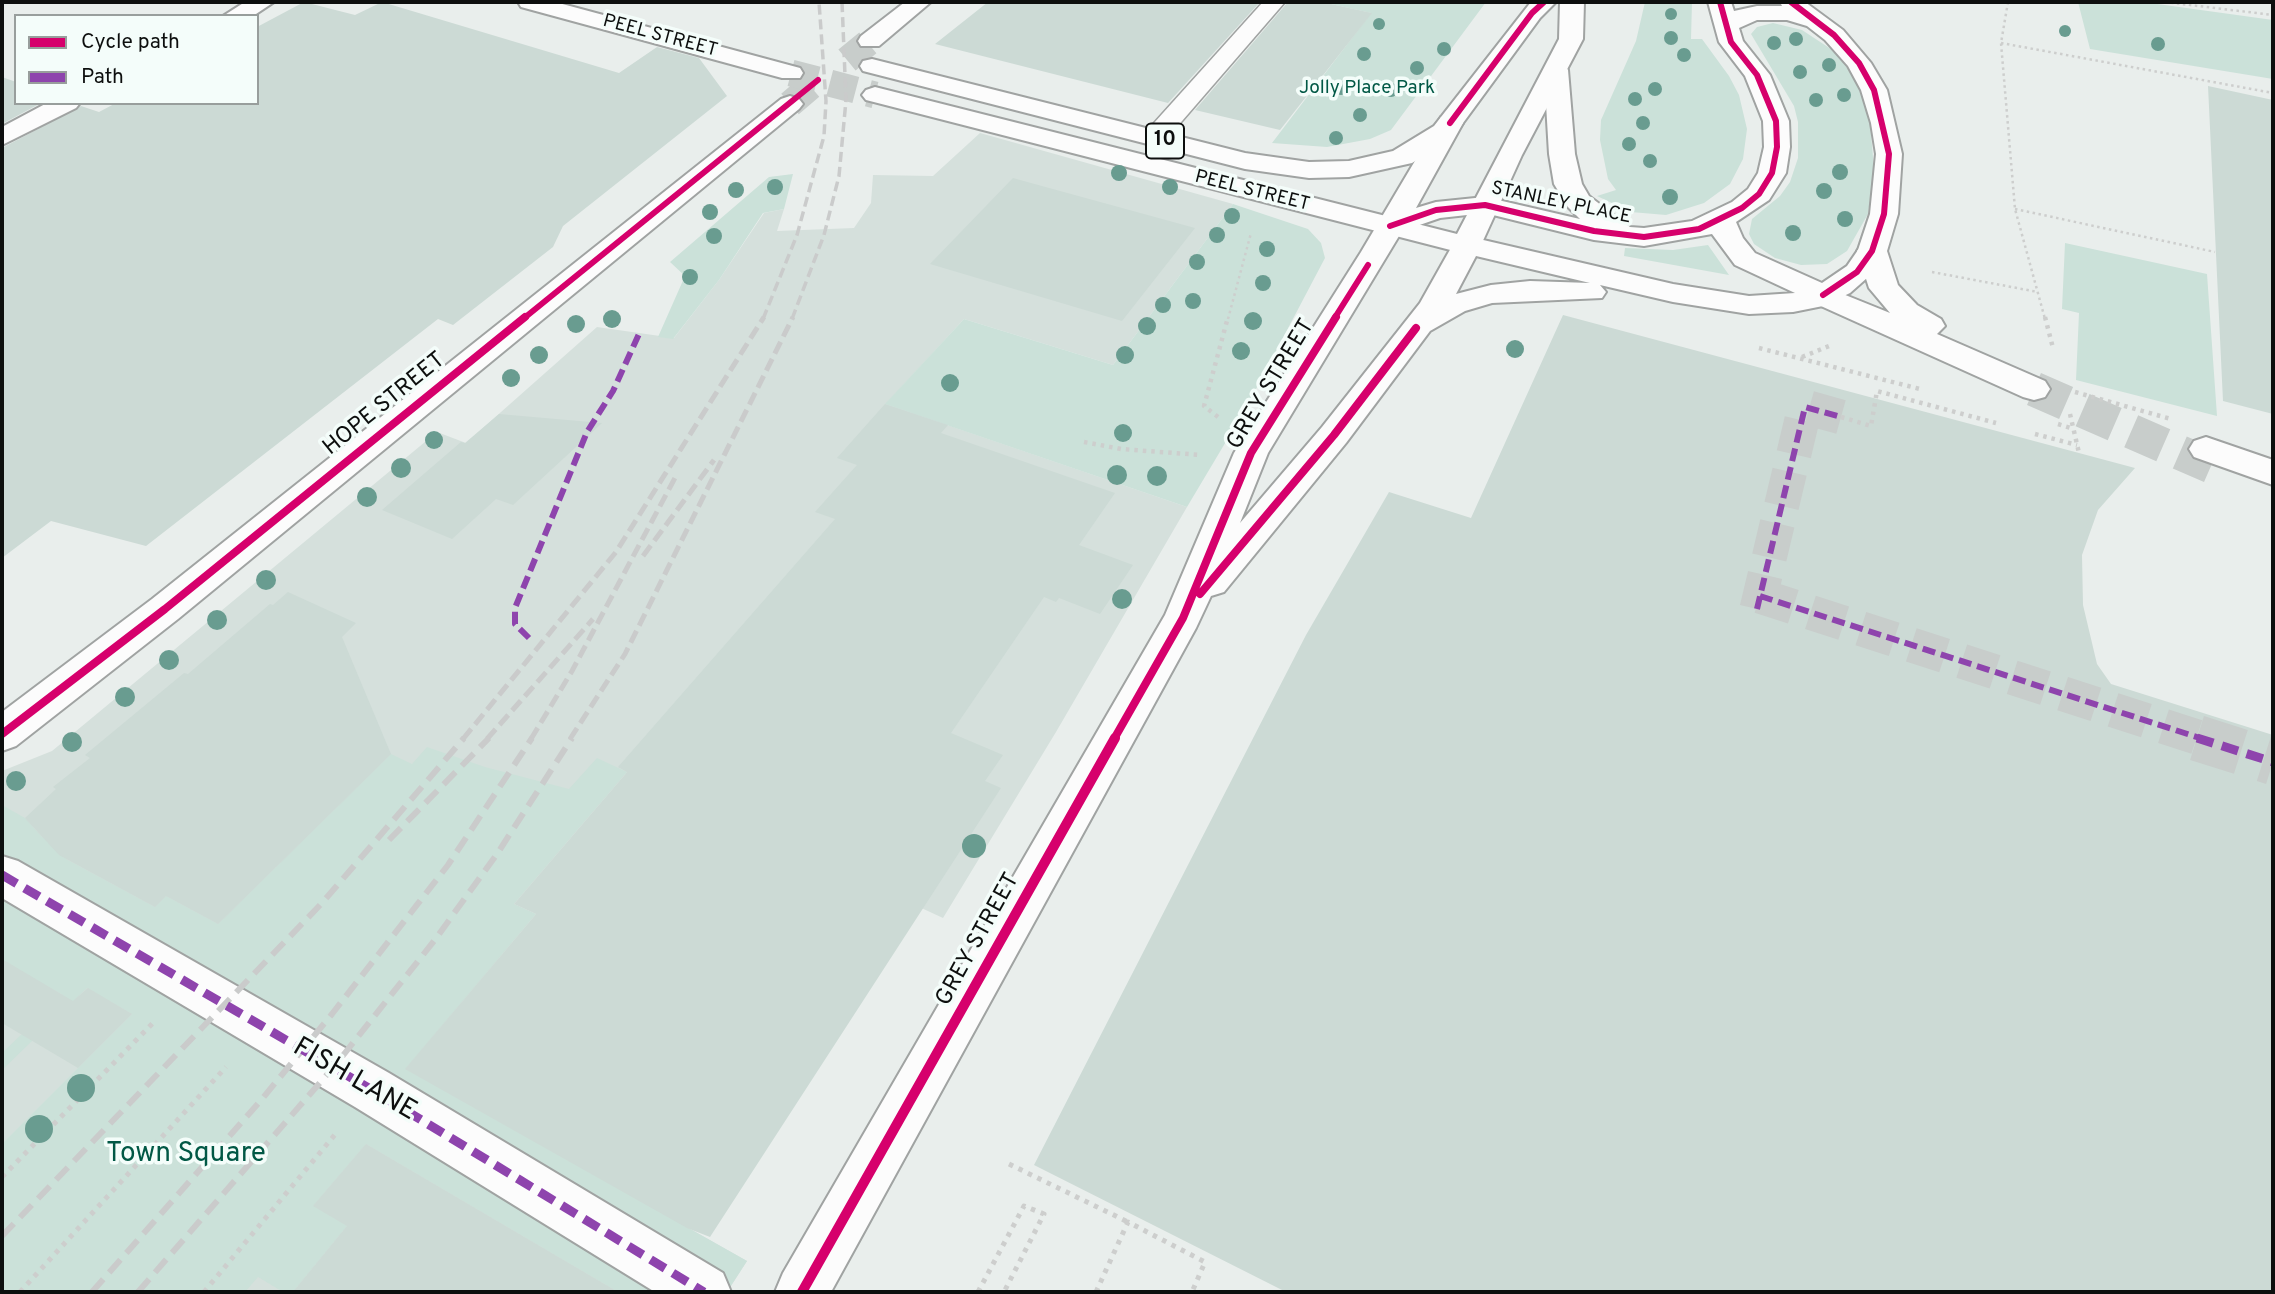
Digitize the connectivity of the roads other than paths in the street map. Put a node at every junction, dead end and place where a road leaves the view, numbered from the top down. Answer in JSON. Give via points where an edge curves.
{"nodes":[{"id":1,"x":262,"y":2,"type":"edge"},
{"id":2,"x":529,"y":2,"type":"edge"},
{"id":3,"x":919,"y":2,"type":"edge"},
{"id":4,"x":1274,"y":2,"type":"edge"},
{"id":5,"x":1544,"y":2,"type":"edge"},
{"id":6,"x":1572,"y":2,"type":"edge"},
{"id":7,"x":1720,"y":2,"type":"edge"},
{"id":8,"x":1791,"y":2,"type":"edge"},
{"id":9,"x":239,"y":14,"type":"edge"},
{"id":10,"x":1813,"y":20,"type":"junction"},
{"id":11,"x":1725,"y":28,"type":"junction"},
{"id":12,"x":1556,"y":70,"type":"junction"},
{"id":13,"x":791,"y":88,"type":"joint"},
{"id":14,"x":875,"y":95,"type":"tunnel mouth"},
{"id":15,"x":63,"y":105,"type":"edge"},
{"id":16,"x":1450,"y":123,"type":"junction"},
{"id":17,"x":2,"y":137,"type":"edge"},
{"id":18,"x":1154,"y":138,"type":"junction"},
{"id":19,"x":1485,"y":205,"type":"junction"},
{"id":20,"x":1721,"y":220,"type":"junction"},
{"id":21,"x":1390,"y":226,"type":"junction"},
{"id":22,"x":1634,"y":237,"type":"junction"},
{"id":23,"x":1466,"y":245,"type":"junction"},
{"id":24,"x":1872,"y":251,"type":"junction"},
{"id":25,"x":1823,"y":295,"type":"junction"},
{"id":26,"x":1722,"y":302,"type":"junction"},
{"id":27,"x":1416,"y":328,"type":"junction"},
{"id":28,"x":2273,"y":472,"type":"edge"},
{"id":29,"x":2273,"y":490,"type":"edge"},
{"id":30,"x":1189,"y":607,"type":"junction"},
{"id":31,"x":2,"y":734,"type":"edge"},
{"id":32,"x":2,"y":875,"type":"edge"},
{"id":33,"x":704,"y":1292,"type":"edge"},
{"id":34,"x":802,"y":1292,"type":"edge"}],
"edges":[{"from":1,"to":9,"type":"street"},
{"from":2,"to":13,"type":"street","name":"PEEL STREET"},
{"from":3,"to":18,"type":"street","name":"PEEL STREET","number":"10","via":[[871,54]]},
{"from":4,"to":18,"type":"lane"},
{"from":5,"to":16,"type":"street","name":"GREY STREET","number":"10"},
{"from":6,"to":12,"type":"street","name":"GREY STREET","via":[[1572,39]]},
{"from":7,"to":11,"type":"street","name":"STANLEY PLACE"},
{"from":8,"to":10,"type":"street"},
{"from":10,"to":11,"type":"street","via":[[1765,12],[1738,17]]},
{"from":10,"to":24,"type":"street","via":[[1859,63],[1884,123],[1888,185]]},
{"from":11,"to":20,"type":"street","name":"STANLEY PLACE","via":[[1769,100],[1777,148],[1772,173],[1759,194]]},
{"from":12,"to":19,"type":"street","name":"GREY STREET"},
{"from":12,"to":22,"type":"street","via":[[1568,184],[1590,213]]},
{"from":13,"to":31,"type":"street","name":"HOPE STREET","via":[[165,609]]},
{"from":14,"to":21,"type":"street","name":"PEEL STREET","number":"10"},
{"from":15,"to":17,"type":"street"},
{"from":16,"to":18,"type":"street","name":"PEEL STREET","number":"10","via":[[1437,137],[1402,157],[1349,169],[1271,166]]},
{"from":16,"to":21,"type":"street","name":"GREY STREET"},
{"from":19,"to":21,"type":"street","name":"STANLEY PLACE","via":[[1436,210]]},
{"from":19,"to":22,"type":"street","name":"STANLEY PLACE"},
{"from":19,"to":23,"type":"street","name":"GREY STREET"},
{"from":20,"to":22,"type":"street","name":"STANLEY PLACE","via":[[1686,232]]},
{"from":20,"to":25,"type":"street","via":[[1729,240],[1745,259]]},
{"from":21,"to":23,"type":"street","name":"PEEL STREET","number":"10"},
{"from":21,"to":30,"type":"street","name":"GREY STREET","via":[[1251,453]]},
{"from":23,"to":26,"type":"street"},
{"from":23,"to":27,"type":"street","name":"GREY STREET","via":[[1450,280]]},
{"from":24,"to":25,"type":"street","via":[[1857,272]]},
{"from":24,"to":25,"type":"street","via":[[1878,277],[1895,302],[1934,329],[2043,373]]},
{"from":25,"to":26,"type":"street","via":[[1784,304]]},
{"from":26,"to":27,"type":"street","via":[[1586,291],[1522,291],[1461,301]]},
{"from":27,"to":30,"type":"street","name":"GREY STREET","via":[[1334,435]]},
{"from":28,"to":29,"type":"street","via":[[2208,458]]},
{"from":30,"to":34,"type":"street","name":"GREY STREET"},
{"from":32,"to":33,"type":"street","name":"FISH LANE","via":[[372,1090]]}]}
